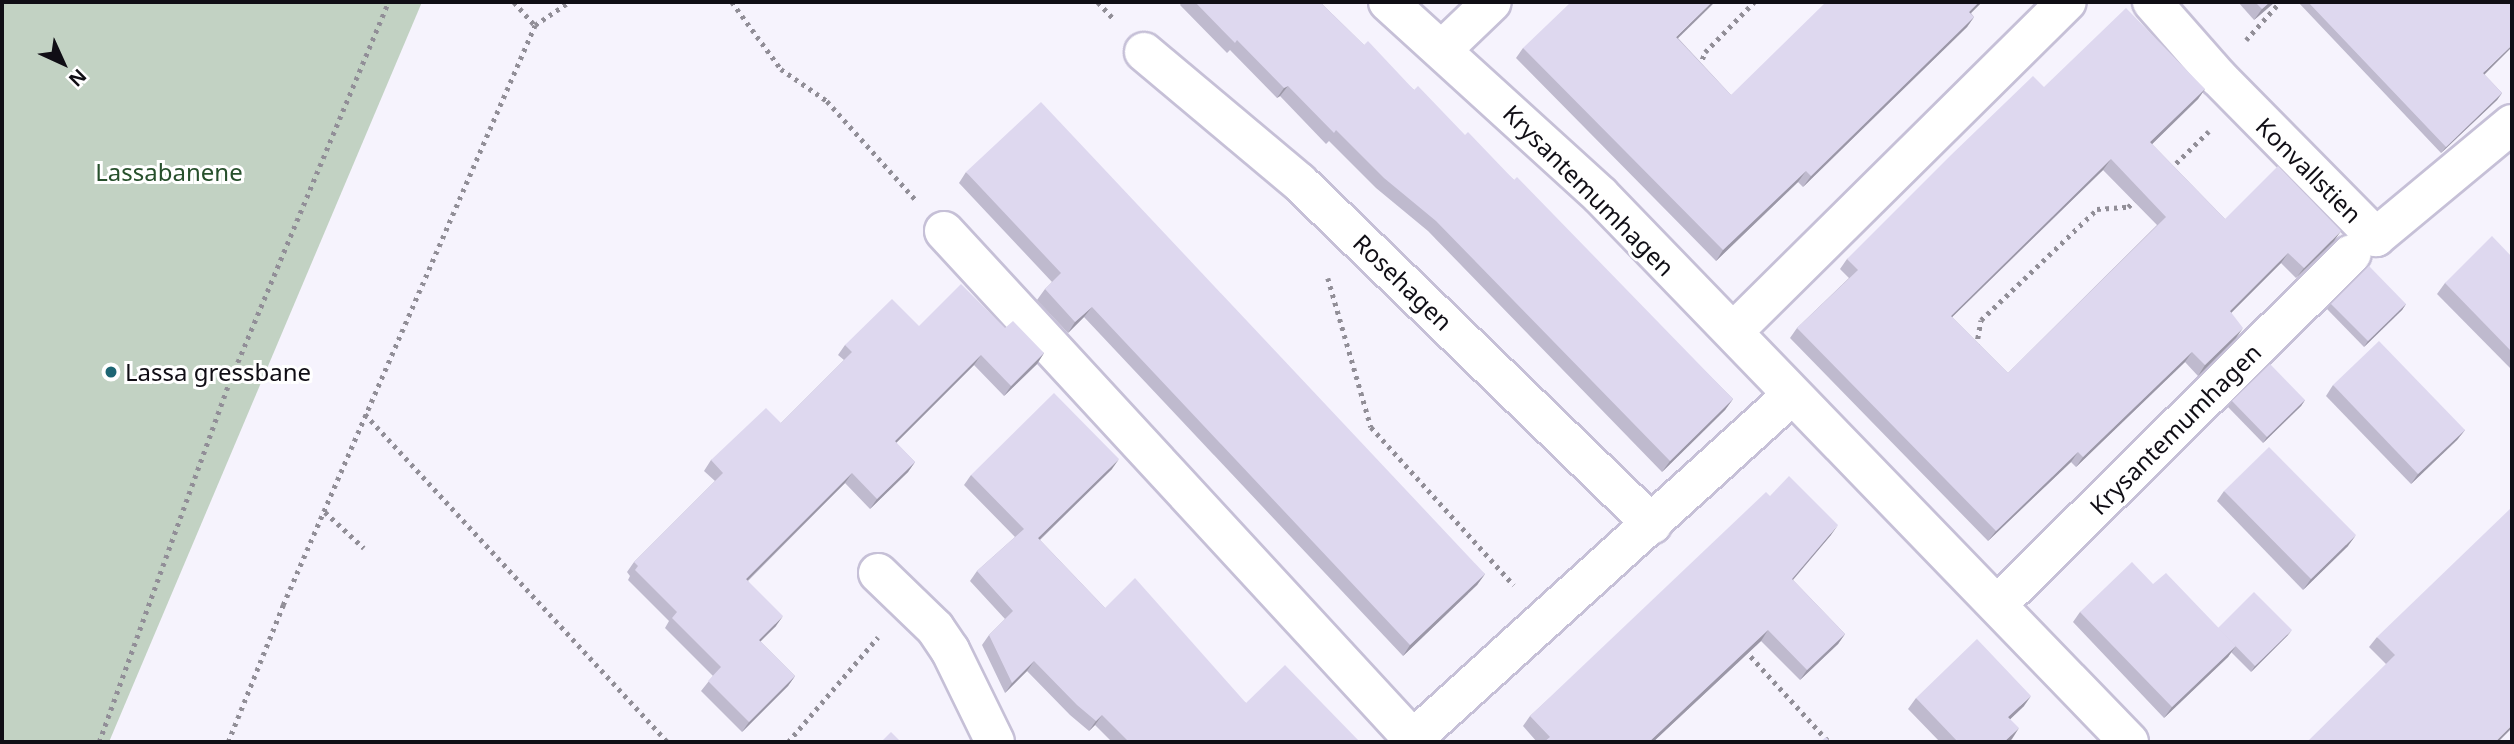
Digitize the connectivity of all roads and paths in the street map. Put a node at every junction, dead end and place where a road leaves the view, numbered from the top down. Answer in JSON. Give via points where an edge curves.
{"nodes":[{"id":1,"x":388,"y":2,"type":"edge"},
{"id":2,"x":514,"y":2,"type":"edge"},
{"id":3,"x":569,"y":2,"type":"edge"},
{"id":4,"x":732,"y":2,"type":"edge"},
{"id":5,"x":1388,"y":2,"type":"edge"},
{"id":6,"x":1492,"y":2,"type":"edge"},
{"id":7,"x":1754,"y":2,"type":"edge"},
{"id":8,"x":2067,"y":2,"type":"edge"},
{"id":9,"x":2152,"y":2,"type":"edge"},
{"id":10,"x":535,"y":24,"type":"junction"},
{"id":11,"x":1444,"y":48,"type":"junction"},
{"id":12,"x":1144,"y":51,"type":"dead end"},
{"id":13,"x":1697,"y":72,"type":"edge"},
{"id":14,"x":2512,"y":124,"type":"edge"},
{"id":15,"x":2216,"y":125,"type":"dead end"},
{"id":16,"x":2167,"y":171,"type":"edge"},
{"id":17,"x":2148,"y":189,"type":"edge"},
{"id":18,"x":944,"y":231,"type":"joint"},
{"id":19,"x":2352,"y":254,"type":"dead end"},
{"id":20,"x":1322,"y":265,"type":"dead end"},
{"id":21,"x":1734,"y":331,"type":"junction"},
{"id":22,"x":1974,"y":358,"type":"edge"},
{"id":23,"x":1791,"y":396,"type":"junction"},
{"id":24,"x":365,"y":414,"type":"junction"},
{"id":25,"x":325,"y":512,"type":"junction"},
{"id":26,"x":1652,"y":524,"type":"junction"},
{"id":27,"x":364,"y":548,"type":"dead end"},
{"id":28,"x":878,"y":573,"type":"dead end"},
{"id":29,"x":1999,"y":603,"type":"junction"},
{"id":30,"x":917,"y":611,"type":"junction"},
{"id":31,"x":1545,"y":620,"type":"junction"},
{"id":32,"x":1741,"y":645,"type":"edge"},
{"id":33,"x":1415,"y":741,"type":"edge"},
{"id":34,"x":99,"y":742,"type":"edge"},
{"id":35,"x":228,"y":742,"type":"edge"},
{"id":36,"x":668,"y":742,"type":"edge"},
{"id":37,"x":788,"y":742,"type":"edge"},
{"id":38,"x":995,"y":742,"type":"edge"},
{"id":39,"x":1829,"y":742,"type":"edge"},
{"id":40,"x":2129,"y":742,"type":"edge"}],
"edges":[{"from":1,"to":34,"type":"path","via":[[231,378]]},
{"from":2,"to":10,"type":"path"},
{"from":3,"to":10,"type":"path"},
{"from":4,"to":18,"type":"path","via":[[781,69],[827,101]]},
{"from":5,"to":11,"type":"street","name":"Krysantemumhagen"},
{"from":6,"to":11,"type":"street"},
{"from":7,"to":13,"type":"path","via":[[1704,52]]},
{"from":8,"to":21,"type":"street"},
{"from":9,"to":14,"type":"street","name":"Konvallstien","via":[[2218,77],[2376,237]]},
{"from":10,"to":24,"type":"path"},
{"from":11,"to":21,"type":"street","name":"Krysantemumhagen","via":[[1601,195],[1673,274]]},
{"from":12,"to":26,"type":"street","name":"Rosehagen","via":[[1299,182]]},
{"from":15,"to":16,"type":"path"},
{"from":17,"to":22,"type":"path","via":[[2128,207],[2097,209],[1981,320]]},
{"from":18,"to":33,"type":"street"},
{"from":19,"to":29,"type":"street","name":"Krysantemumhagen"},
{"from":20,"to":31,"type":"path","via":[[1334,290],[1371,427]]},
{"from":21,"to":23,"type":"street","name":"Krysantemumhagen"},
{"from":23,"to":26,"type":"street"},
{"from":23,"to":29,"type":"street","name":"Krysantemumhagen"},
{"from":24,"to":25,"type":"path"},
{"from":24,"to":36,"type":"path"},
{"from":25,"to":27,"type":"path"},
{"from":25,"to":35,"type":"path"},
{"from":26,"to":31,"type":"street"},
{"from":28,"to":30,"type":"street"},
{"from":29,"to":40,"type":"street","name":"Krysantemumhagen"},
{"from":30,"to":37,"type":"path","via":[[877,638]]},
{"from":30,"to":38,"type":"street","via":[[956,659]]},
{"from":31,"to":33,"type":"street"},
{"from":32,"to":39,"type":"path"}]}
